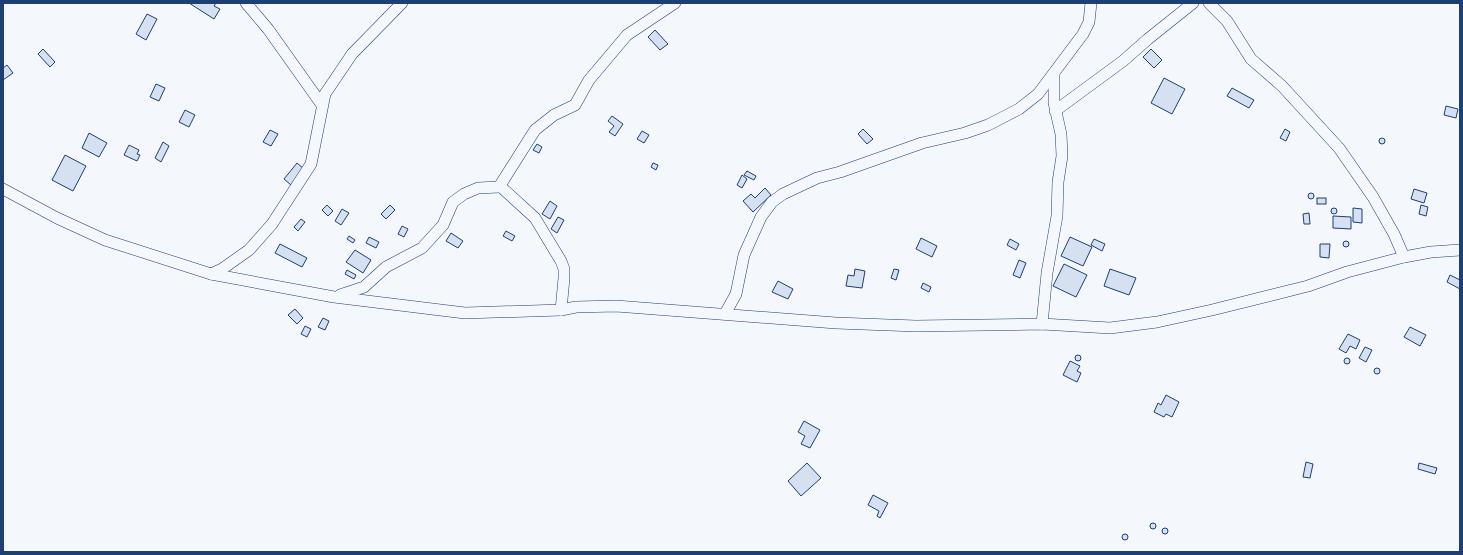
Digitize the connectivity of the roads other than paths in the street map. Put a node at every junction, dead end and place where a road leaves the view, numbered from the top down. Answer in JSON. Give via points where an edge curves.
{"nodes":[{"id":1,"x":246,"y":3,"type":"edge"},
{"id":2,"x":402,"y":3,"type":"edge"},
{"id":3,"x":675,"y":3,"type":"edge"},
{"id":4,"x":1091,"y":3,"type":"edge"},
{"id":5,"x":1193,"y":3,"type":"edge"},
{"id":6,"x":1209,"y":3,"type":"edge"},
{"id":7,"x":1054,"y":74,"type":"junction"},
{"id":8,"x":322,"y":105,"type":"junction"},
{"id":9,"x":1055,"y":111,"type":"junction"},
{"id":10,"x":500,"y":186,"type":"junction"},
{"id":11,"x":3,"y":189,"type":"edge"},
{"id":12,"x":1460,"y":250,"type":"edge"},
{"id":13,"x":1404,"y":257,"type":"junction"},
{"id":14,"x":211,"y":274,"type":"junction"},
{"id":15,"x":334,"y":297,"type":"junction"},
{"id":16,"x":561,"y":310,"type":"junction"},
{"id":17,"x":725,"y":314,"type":"junction"},
{"id":18,"x":1042,"y":324,"type":"junction"}],
"edges":[{"from":1,"to":8,"type":"street","via":[[268,29]]},
{"from":2,"to":8,"type":"street","via":[[352,54],[325,94]]},
{"from":3,"to":10,"type":"street","via":[[627,35],[589,80],[575,105],[554,115],[535,130]]},
{"from":4,"to":7,"type":"street","via":[[1089,22],[1083,34]]},
{"from":5,"to":9,"type":"street","via":[[1123,61]]},
{"from":6,"to":13,"type":"street","via":[[1227,20],[1251,59],[1282,86],[1339,148],[1373,197]]},
{"from":7,"to":9,"type":"street"},
{"from":7,"to":17,"type":"street","via":[[1038,94],[1019,109],[988,125],[965,134],[922,143],[817,178],[772,202],[761,217],[744,255],[736,294]]},
{"from":8,"to":14,"type":"street","via":[[311,164],[276,218],[249,250]]},
{"from":9,"to":18,"type":"street","via":[[1061,134],[1062,156],[1057,216],[1047,273]]},
{"from":10,"to":15,"type":"street","via":[[478,188],[464,194],[453,202],[443,225],[422,248],[386,268],[364,286]]},
{"from":10,"to":16,"type":"street","via":[[535,218],[561,261],[564,278]]},
{"from":11,"to":14,"type":"street","via":[[105,240]]},
{"from":12,"to":13,"type":"street"},
{"from":13,"to":18,"type":"street","via":[[1347,272],[1308,286],[1157,322],[1110,328]]},
{"from":14,"to":15,"type":"street"},
{"from":15,"to":16,"type":"street","via":[[465,313]]},
{"from":16,"to":17,"type":"street","via":[[616,306]]},
{"from":17,"to":18,"type":"street","via":[[836,323],[916,326]]}]}
